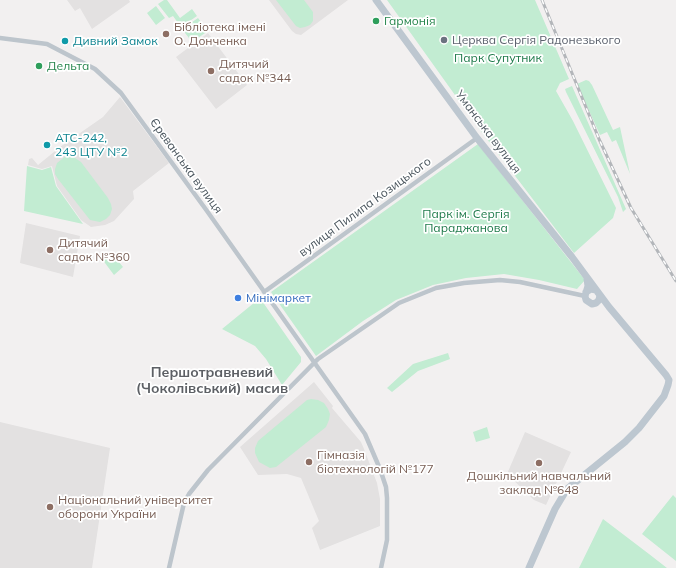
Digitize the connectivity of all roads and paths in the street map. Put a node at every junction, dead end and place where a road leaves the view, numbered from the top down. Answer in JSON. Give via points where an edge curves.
{"nodes":[{"id":1,"x":376,"y":0,"type":"edge"},
{"id":2,"x":0,"y":38,"type":"edge"},
{"id":3,"x":477,"y":138,"type":"junction"},
{"id":4,"x":585,"y":275,"type":"junction"},
{"id":5,"x":264,"y":292,"type":"junction"},
{"id":6,"x":599,"y":293,"type":"junction"},
{"id":7,"x":586,"y":294,"type":"junction"},
{"id":8,"x":596,"y":303,"type":"junction"},
{"id":9,"x":609,"y":307,"type":"junction"},
{"id":10,"x":314,"y":363,"type":"junction"},
{"id":11,"x":169,"y":568,"type":"edge"},
{"id":12,"x":381,"y":568,"type":"edge"},
{"id":13,"x":529,"y":568,"type":"edge"}],
"edges":[{"from":1,"to":3,"type":"street","name":"Уманська вулиця"},
{"from":2,"to":5,"type":"street","name":"Єреванська вулиця","via":[[38,42],[54,47],[95,68],[121,93]]},
{"from":3,"to":4,"type":"street","name":"Уманська вулиця"},
{"from":3,"to":5,"type":"street","name":"вулиця Пилипа Козицького"},
{"from":4,"to":6,"type":"street","name":"Уманська вулиця"},
{"from":4,"to":7,"type":"street","via":[[588,282]]},
{"from":5,"to":10,"type":"street","name":"Єреванська вулиця"},
{"from":6,"to":7,"type":"street","via":[[593,289]]},
{"from":6,"to":8,"type":"street","via":[[600,300]]},
{"from":6,"to":9,"type":"street","name":"Уманська вулиця"},
{"from":7,"to":8,"type":"street","via":[[589,304]]},
{"from":7,"to":10,"type":"street","via":[[500,280],[436,288],[399,302]]},
{"from":8,"to":9,"type":"street"},
{"from":9,"to":13,"type":"street","name":"Уманська вулиця","via":[[666,375],[668,385],[664,396],[648,418],[625,442],[567,489]]},
{"from":10,"to":11,"type":"street","via":[[208,470],[189,494],[184,503]]},
{"from":10,"to":12,"type":"street","name":"Єреванська вулиця","via":[[365,434],[386,487],[387,532]]}]}
